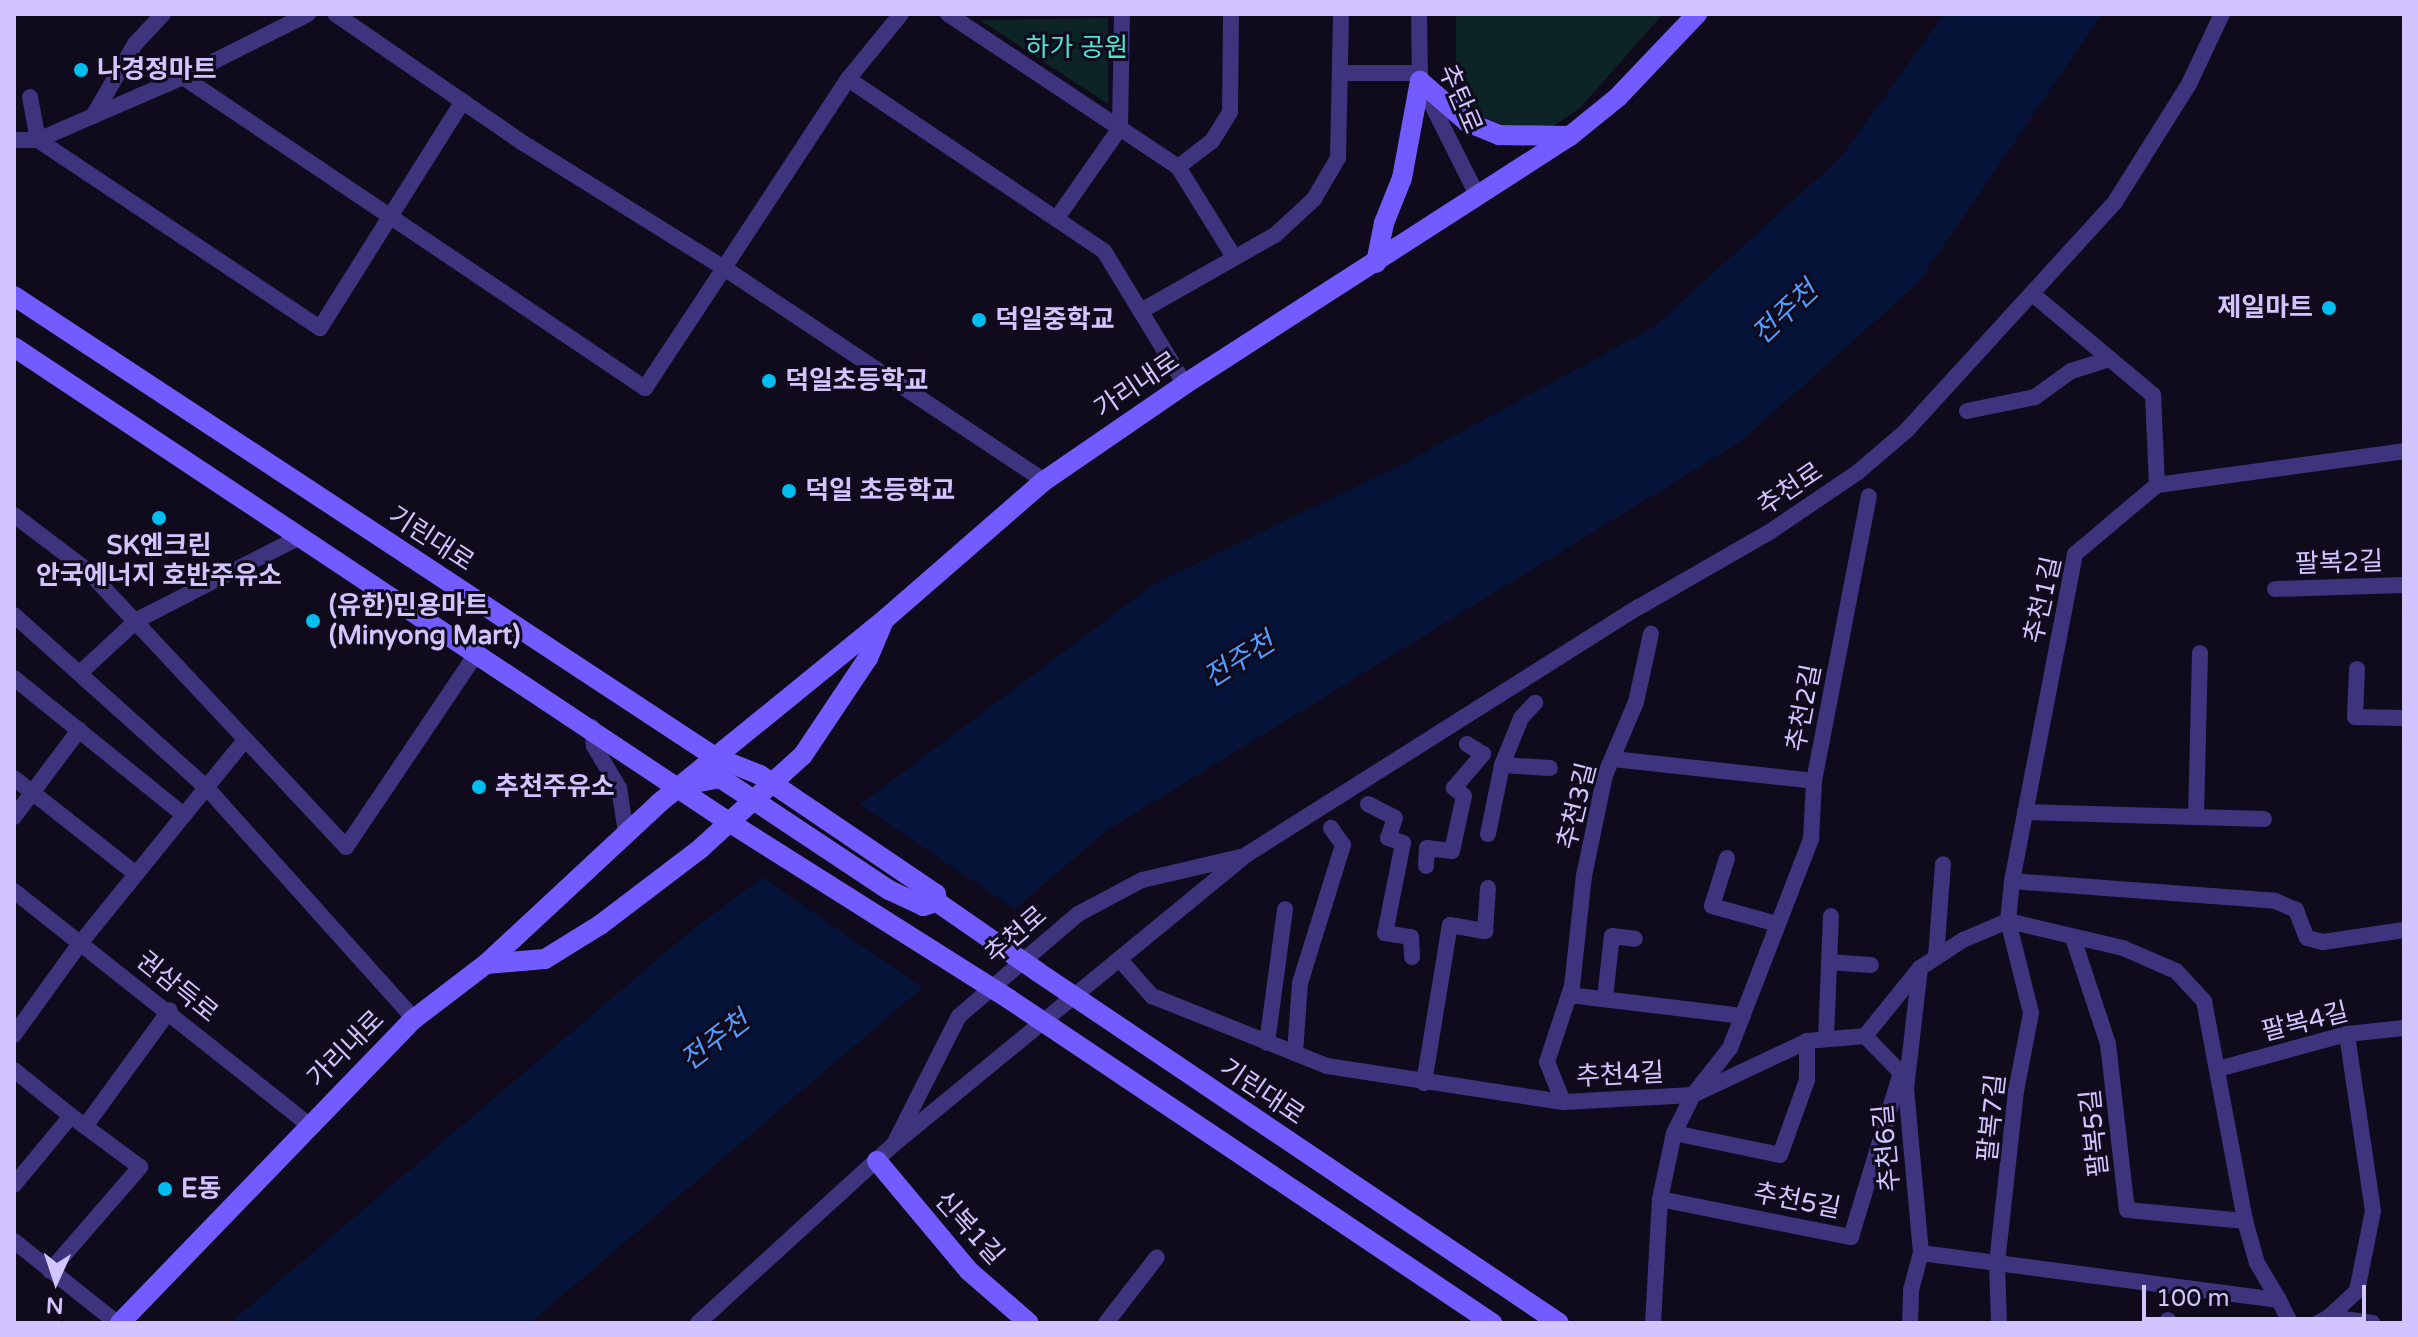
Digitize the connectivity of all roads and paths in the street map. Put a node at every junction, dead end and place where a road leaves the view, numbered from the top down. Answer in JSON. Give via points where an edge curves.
{"nodes":[{"id":1,"x":163,"y":14,"type":"edge"},
{"id":2,"x":308,"y":14,"type":"edge"},
{"id":3,"x":335,"y":14,"type":"edge"},
{"id":4,"x":901,"y":14,"type":"edge"},
{"id":5,"x":948,"y":14,"type":"edge"},
{"id":6,"x":1122,"y":14,"type":"edge"},
{"id":7,"x":1231,"y":14,"type":"edge"},
{"id":8,"x":1341,"y":14,"type":"edge"},
{"id":9,"x":1419,"y":14,"type":"edge"},
{"id":10,"x":1697,"y":14,"type":"edge"},
{"id":11,"x":2222,"y":14,"type":"edge"},
{"id":12,"x":1341,"y":73,"type":"junction"},
{"id":13,"x":183,"y":77,"type":"junction"},
{"id":14,"x":1420,"y":77,"type":"junction"},
{"id":15,"x":848,"y":79,"type":"junction"},
{"id":16,"x":30,"y":97,"type":"dead end"},
{"id":17,"x":463,"y":101,"type":"junction"},
{"id":18,"x":93,"y":116,"type":"junction"},
{"id":19,"x":1120,"y":128,"type":"junction"},
{"id":20,"x":1570,"y":136,"type":"junction"},
{"id":21,"x":14,"y":140,"type":"edge"},
{"id":22,"x":38,"y":140,"type":"junction"},
{"id":23,"x":1178,"y":167,"type":"junction"},
{"id":24,"x":1478,"y":197,"type":"junction"},
{"id":25,"x":391,"y":213,"type":"junction"},
{"id":26,"x":1057,"y":218,"type":"junction"},
{"id":27,"x":1234,"y":257,"type":"junction"},
{"id":28,"x":1376,"y":263,"type":"junction"},
{"id":29,"x":724,"y":268,"type":"junction"},
{"id":30,"x":14,"y":296,"type":"edge"},
{"id":31,"x":2035,"y":296,"type":"junction"},
{"id":32,"x":1141,"y":311,"type":"junction"},
{"id":33,"x":14,"y":347,"type":"edge"},
{"id":34,"x":2110,"y":359,"type":"junction"},
{"id":35,"x":1185,"y":384,"type":"junction"},
{"id":36,"x":1967,"y":411,"type":"dead end"},
{"id":37,"x":2404,"y":451,"type":"edge"},
{"id":38,"x":1044,"y":481,"type":"junction"},
{"id":39,"x":2157,"y":485,"type":"junction"},
{"id":40,"x":1869,"y":496,"type":"dead end"},
{"id":41,"x":14,"y":515,"type":"edge"},
{"id":42,"x":298,"y":538,"type":"junction"},
{"id":43,"x":2404,"y":585,"type":"edge"},
{"id":44,"x":2275,"y":589,"type":"dead end"},
{"id":45,"x":14,"y":615,"type":"edge"},
{"id":46,"x":137,"y":620,"type":"junction"},
{"id":47,"x":884,"y":620,"type":"junction"},
{"id":48,"x":1651,"y":634,"type":"dead end"},
{"id":49,"x":478,"y":651,"type":"junction"},
{"id":50,"x":2200,"y":653,"type":"dead end"},
{"id":51,"x":2357,"y":669,"type":"dead end"},
{"id":52,"x":82,"y":671,"type":"junction"},
{"id":53,"x":14,"y":678,"type":"edge"},
{"id":54,"x":1535,"y":703,"type":"dead end"},
{"id":55,"x":2404,"y":718,"type":"edge"},
{"id":56,"x":592,"y":727,"type":"junction"},
{"id":57,"x":79,"y":730,"type":"junction"},
{"id":58,"x":245,"y":740,"type":"junction"},
{"id":59,"x":1467,"y":744,"type":"dead end"},
{"id":60,"x":715,"y":757,"type":"junction"},
{"id":61,"x":1613,"y":759,"type":"junction"},
{"id":62,"x":1502,"y":765,"type":"junction"},
{"id":63,"x":1550,"y":768,"type":"dead end"},
{"id":64,"x":14,"y":778,"type":"edge"},
{"id":65,"x":1814,"y":781,"type":"junction"},
{"id":66,"x":678,"y":787,"type":"junction"},
{"id":67,"x":207,"y":788,"type":"junction"},
{"id":68,"x":33,"y":792,"type":"junction"},
{"id":69,"x":1368,"y":804,"type":"dead end"},
{"id":70,"x":2025,"y":812,"type":"junction"},
{"id":71,"x":184,"y":815,"type":"junction"},
{"id":72,"x":14,"y":817,"type":"edge"},
{"id":73,"x":2196,"y":817,"type":"junction"},
{"id":74,"x":2264,"y":819,"type":"dead end"},
{"id":75,"x":1331,"y":828,"type":"dead end"},
{"id":76,"x":626,"y":832,"type":"junction"},
{"id":77,"x":1488,"y":834,"type":"dead end"},
{"id":78,"x":1246,"y":855,"type":"junction"},
{"id":79,"x":1727,"y":858,"type":"dead end"},
{"id":80,"x":1943,"y":864,"type":"dead end"},
{"id":81,"x":1426,"y":866,"type":"dead end"},
{"id":82,"x":136,"y":874,"type":"junction"},
{"id":83,"x":2012,"y":881,"type":"junction"},
{"id":84,"x":1488,"y":888,"type":"dead end"},
{"id":85,"x":14,"y":891,"type":"edge"},
{"id":86,"x":937,"y":902,"type":"junction"},
{"id":87,"x":1285,"y":909,"type":"dead end"},
{"id":88,"x":1831,"y":916,"type":"dead end"},
{"id":89,"x":2008,"y":921,"type":"junction"},
{"id":90,"x":1777,"y":924,"type":"junction"},
{"id":91,"x":2404,"y":930,"type":"edge"},
{"id":92,"x":2073,"y":938,"type":"junction"},
{"id":93,"x":1635,"y":939,"type":"dead end"},
{"id":94,"x":81,"y":942,"type":"junction"},
{"id":95,"x":1412,"y":957,"type":"dead end"},
{"id":96,"x":1936,"y":957,"type":"junction"},
{"id":97,"x":1121,"y":961,"type":"junction"},
{"id":98,"x":1829,"y":962,"type":"junction"},
{"id":99,"x":486,"y":964,"type":"junction"},
{"id":100,"x":1871,"y":965,"type":"dead end"},
{"id":101,"x":1920,"y":968,"type":"junction"},
{"id":102,"x":1569,"y":995,"type":"junction"},
{"id":103,"x":1075,"y":997,"type":"junction"},
{"id":104,"x":1605,"y":998,"type":"junction"},
{"id":105,"x":170,"y":1010,"type":"junction"},
{"id":106,"x":1743,"y":1016,"type":"junction"},
{"id":107,"x":414,"y":1019,"type":"junction"},
{"id":108,"x":1042,"y":1023,"type":"junction"},
{"id":109,"x":2404,"y":1028,"type":"edge"},
{"id":110,"x":2347,"y":1034,"type":"junction"},
{"id":111,"x":14,"y":1035,"type":"edge"},
{"id":112,"x":1865,"y":1036,"type":"junction"},
{"id":113,"x":1826,"y":1039,"type":"junction"},
{"id":114,"x":1807,"y":1041,"type":"junction"},
{"id":115,"x":1267,"y":1043,"type":"junction"},
{"id":116,"x":1295,"y":1053,"type":"junction"},
{"id":117,"x":2218,"y":1069,"type":"junction"},
{"id":118,"x":14,"y":1070,"type":"edge"},
{"id":119,"x":1904,"y":1076,"type":"junction"},
{"id":120,"x":1424,"y":1083,"type":"junction"},
{"id":121,"x":1693,"y":1095,"type":"junction"},
{"id":122,"x":1563,"y":1102,"type":"junction"},
{"id":123,"x":78,"y":1120,"type":"junction"},
{"id":124,"x":308,"y":1124,"type":"junction"},
{"id":125,"x":1674,"y":1133,"type":"junction"},
{"id":126,"x":894,"y":1144,"type":"junction"},
{"id":127,"x":877,"y":1161,"type":"junction"},
{"id":128,"x":14,"y":1185,"type":"edge"},
{"id":129,"x":1660,"y":1199,"type":"junction"},
{"id":130,"x":2245,"y":1221,"type":"junction"},
{"id":131,"x":14,"y":1241,"type":"edge"},
{"id":132,"x":1921,"y":1253,"type":"junction"},
{"id":133,"x":1157,"y":1257,"type":"dead end"},
{"id":134,"x":1997,"y":1263,"type":"junction"},
{"id":135,"x":50,"y":1271,"type":"junction"},
{"id":136,"x":2279,"y":1300,"type":"junction"},
{"id":137,"x":2324,"y":1320,"type":"edge"},
{"id":138,"x":119,"y":1323,"type":"edge"},
{"id":139,"x":698,"y":1323,"type":"edge"},
{"id":140,"x":1029,"y":1323,"type":"edge"},
{"id":141,"x":1106,"y":1323,"type":"edge"},
{"id":142,"x":1492,"y":1323,"type":"edge"},
{"id":143,"x":1559,"y":1323,"type":"edge"},
{"id":144,"x":1653,"y":1323,"type":"edge"},
{"id":145,"x":1910,"y":1323,"type":"edge"},
{"id":146,"x":1999,"y":1323,"type":"edge"},
{"id":147,"x":2290,"y":1323,"type":"edge"},
{"id":148,"x":2373,"y":1323,"type":"edge"}],
"edges":[{"from":1,"to":18,"type":"street","via":[[135,44]]},
{"from":2,"to":13,"type":"street"},
{"from":3,"to":17,"type":"street"},
{"from":4,"to":15,"type":"street"},
{"from":5,"to":19,"type":"street"},
{"from":6,"to":19,"type":"street"},
{"from":7,"to":23,"type":"street","via":[[1230,112],[1212,141]]},
{"from":8,"to":12,"type":"street"},
{"from":9,"to":14,"type":"street","name":"추탄로"},
{"from":10,"to":20,"type":"street","name":"가리내로","via":[[1618,97]]},
{"from":11,"to":31,"type":"street","name":"추천로","via":[[2189,84],[2115,202]]},
{"from":12,"to":14,"type":"street"},
{"from":12,"to":27,"type":"street","via":[[1338,158],[1314,199],[1275,235]]},
{"from":13,"to":18,"type":"street"},
{"from":13,"to":25,"type":"street"},
{"from":14,"to":20,"type":"street","via":[[1467,122],[1499,135]]},
{"from":14,"to":24,"type":"street","name":"추탄로"},
{"from":14,"to":28,"type":"street","via":[[1402,178],[1384,223]]},
{"from":15,"to":26,"type":"street"},
{"from":15,"to":29,"type":"street"},
{"from":16,"to":22,"type":"street"},
{"from":17,"to":25,"type":"street"},
{"from":17,"to":29,"type":"street"},
{"from":18,"to":22,"type":"street"},
{"from":19,"to":23,"type":"street"},
{"from":19,"to":26,"type":"street"},
{"from":20,"to":24,"type":"street","name":"가리내로"},
{"from":21,"to":22,"type":"street"},
{"from":22,"to":25,"type":"street","via":[[320,328]]},
{"from":23,"to":27,"type":"street"},
{"from":24,"to":28,"type":"street","name":"가리내로"},
{"from":25,"to":29,"type":"street","via":[[645,388]]},
{"from":26,"to":32,"type":"street","via":[[1104,251]]},
{"from":27,"to":32,"type":"street"},
{"from":28,"to":35,"type":"street","name":"가리내로"},
{"from":29,"to":38,"type":"street"},
{"from":30,"to":60,"type":"street","name":"기린대로"},
{"from":31,"to":34,"type":"street"},
{"from":31,"to":78,"type":"street","name":"추천로","via":[[1906,431],[1858,472]]},
{"from":32,"to":35,"type":"street"},
{"from":33,"to":42,"type":"street"},
{"from":34,"to":36,"type":"street","via":[[2071,371],[2035,397]]},
{"from":34,"to":39,"type":"street","via":[[2153,395]]},
{"from":35,"to":38,"type":"street","name":"가리내로"},
{"from":37,"to":39,"type":"street"},
{"from":38,"to":47,"type":"street","name":"가리내로"},
{"from":39,"to":70,"type":"street","name":"추천1길","via":[[2075,554]]},
{"from":40,"to":65,"type":"street","name":"추천2길"},
{"from":41,"to":46,"type":"street","via":[[87,570]]},
{"from":42,"to":46,"type":"street"},
{"from":42,"to":49,"type":"street"},
{"from":43,"to":44,"type":"street","name":"팔복2길"},
{"from":45,"to":52,"type":"street"},
{"from":46,"to":52,"type":"street"},
{"from":46,"to":58,"type":"street"},
{"from":47,"to":60,"type":"street","name":"가리내로"},
{"from":47,"to":99,"type":"street","via":[[868,658],[803,755],[700,849],[600,925],[545,959]]},
{"from":48,"to":61,"type":"street","name":"추천3길","via":[[1636,702]]},
{"from":49,"to":56,"type":"street"},
{"from":49,"to":58,"type":"street","via":[[346,847]]},
{"from":50,"to":73,"type":"street"},
{"from":51,"to":55,"type":"street","via":[[2355,717]]},
{"from":52,"to":67,"type":"street"},
{"from":53,"to":57,"type":"street"},
{"from":54,"to":62,"type":"street","via":[[1521,718]]},
{"from":56,"to":66,"type":"street"},
{"from":56,"to":76,"type":"street","via":[[594,746],[619,788]]},
{"from":57,"to":68,"type":"street"},
{"from":57,"to":71,"type":"street"},
{"from":58,"to":67,"type":"street"},
{"from":59,"to":81,"type":"street","via":[[1483,754],[1454,788],[1464,796],[1452,851],[1427,848]]},
{"from":60,"to":66,"type":"street","name":"가리내로"},
{"from":60,"to":86,"type":"street","name":"기린대로","bridge":true,"via":[[760,775],[936,894]]},
{"from":61,"to":65,"type":"street"},
{"from":61,"to":102,"type":"street","name":"추천3길","via":[[1584,876]]},
{"from":62,"to":63,"type":"street"},
{"from":62,"to":77,"type":"street"},
{"from":64,"to":68,"type":"street"},
{"from":65,"to":90,"type":"street","name":"추천2길","via":[[1811,839]]},
{"from":66,"to":76,"type":"street","name":"가리내로"},
{"from":66,"to":86,"type":"street","name":"기린대로","bridge":true,"via":[[720,778],[889,890],[923,906]]},
{"from":66,"to":108,"type":"street","bridge":true},
{"from":67,"to":71,"type":"street"},
{"from":67,"to":107,"type":"street"},
{"from":68,"to":72,"type":"street"},
{"from":68,"to":82,"type":"street"},
{"from":69,"to":95,"type":"street","via":[[1395,818],[1388,838],[1403,843],[1385,933],[1411,937]]},
{"from":70,"to":73,"type":"street"},
{"from":70,"to":83,"type":"street","name":"추천1길"},
{"from":71,"to":82,"type":"street"},
{"from":73,"to":74,"type":"street"},
{"from":75,"to":116,"type":"street","via":[[1343,845],[1300,983]]},
{"from":76,"to":99,"type":"street","name":"가리내로"},
{"from":78,"to":97,"type":"street","name":"추천로"},
{"from":78,"to":126,"type":"street","name":"추천로","via":[[1142,880],[1078,914],[959,1016]]},
{"from":79,"to":90,"type":"street","via":[[1712,906]]},
{"from":80,"to":96,"type":"street"},
{"from":82,"to":94,"type":"street"},
{"from":83,"to":89,"type":"street","name":"추천1길"},
{"from":83,"to":91,"type":"street","via":[[2275,901],[2296,910],[2307,938],[2323,942]]},
{"from":84,"to":120,"type":"street","via":[[1485,931],[1450,925]]},
{"from":85,"to":94,"type":"street","name":"권삼득로"},
{"from":86,"to":103,"type":"street","name":"기린대로","bridge":true},
{"from":87,"to":115,"type":"street"},
{"from":88,"to":98,"type":"street"},
{"from":89,"to":92,"type":"street"},
{"from":89,"to":96,"type":"street"},
{"from":89,"to":134,"type":"street","name":"팔복7길","via":[[2031,1013],[2016,1091]]},
{"from":90,"to":106,"type":"street","name":"추천2길"},
{"from":92,"to":117,"type":"street","via":[[2123,948],[2176,971],[2204,1001]]},
{"from":92,"to":130,"type":"street","name":"팔복5길","via":[[2108,1044],[2127,1210]]},
{"from":93,"to":104,"type":"street","via":[[1612,936]]},
{"from":94,"to":105,"type":"street","name":"권삼득로"},
{"from":94,"to":111,"type":"street"},
{"from":96,"to":101,"type":"street"},
{"from":97,"to":103,"type":"street","name":"추천로"},
{"from":97,"to":115,"type":"street","name":"추천4길","via":[[1152,996]]},
{"from":98,"to":100,"type":"street"},
{"from":98,"to":113,"type":"street"},
{"from":99,"to":107,"type":"street","name":"가리내로"},
{"from":101,"to":112,"type":"street"},
{"from":101,"to":119,"type":"street","name":"추천6길"},
{"from":102,"to":104,"type":"street","via":[[1594,1002]]},
{"from":102,"to":122,"type":"street","name":"추천3길","via":[[1547,1062]]},
{"from":103,"to":108,"type":"street","name":"추천로"},
{"from":103,"to":143,"type":"street","name":"기린대로"},
{"from":104,"to":106,"type":"street"},
{"from":105,"to":123,"type":"street"},
{"from":105,"to":124,"type":"street","name":"권삼득로"},
{"from":106,"to":121,"type":"street","name":"추천2길","via":[[1730,1048]]},
{"from":107,"to":124,"type":"street","name":"가리내로"},
{"from":108,"to":126,"type":"street","name":"추천로"},
{"from":108,"to":142,"type":"street"},
{"from":109,"to":110,"type":"street","name":"팔복4길"},
{"from":110,"to":117,"type":"street","name":"팔복4길"},
{"from":110,"to":137,"type":"street","via":[[2373,1211],[2357,1291]]},
{"from":112,"to":113,"type":"street","name":"추천4길"},
{"from":112,"to":119,"type":"street"},
{"from":113,"to":114,"type":"street","name":"추천4길"},
{"from":114,"to":121,"type":"street","name":"추천4길"},
{"from":114,"to":125,"type":"street","name":"추천5길","via":[[1807,1080],[1780,1155]]},
{"from":115,"to":116,"type":"street","name":"추천4길"},
{"from":116,"to":120,"type":"street","name":"추천4길","via":[[1327,1066]]},
{"from":117,"to":130,"type":"street"},
{"from":118,"to":123,"type":"street"},
{"from":119,"to":129,"type":"street","name":"추천5길","via":[[1851,1237]]},
{"from":119,"to":132,"type":"street","name":"추천6길"},
{"from":120,"to":122,"type":"street","name":"추천4길"},
{"from":121,"to":122,"type":"street","name":"추천4길"},
{"from":121,"to":125,"type":"street"},
{"from":123,"to":128,"type":"street"},
{"from":123,"to":135,"type":"street","via":[[140,1167]]},
{"from":124,"to":138,"type":"street","name":"가리내로"},
{"from":125,"to":129,"type":"street"},
{"from":126,"to":127,"type":"street","name":"추천로"},
{"from":127,"to":139,"type":"street","name":"추천로"},
{"from":127,"to":140,"type":"street","name":"신복1길","via":[[969,1271]]},
{"from":129,"to":144,"type":"street"},
{"from":130,"to":136,"type":"street","via":[[2257,1263]]},
{"from":131,"to":135,"type":"street"},
{"from":132,"to":134,"type":"street"},
{"from":132,"to":145,"type":"street","name":"추천6길","via":[[1911,1290]]},
{"from":133,"to":141,"type":"street"},
{"from":134,"to":136,"type":"street"},
{"from":134,"to":146,"type":"street","name":"팔복7길"},
{"from":135,"to":138,"type":"street"},
{"from":136,"to":147,"type":"street"},
{"from":137,"to":148,"type":"street"}]}
